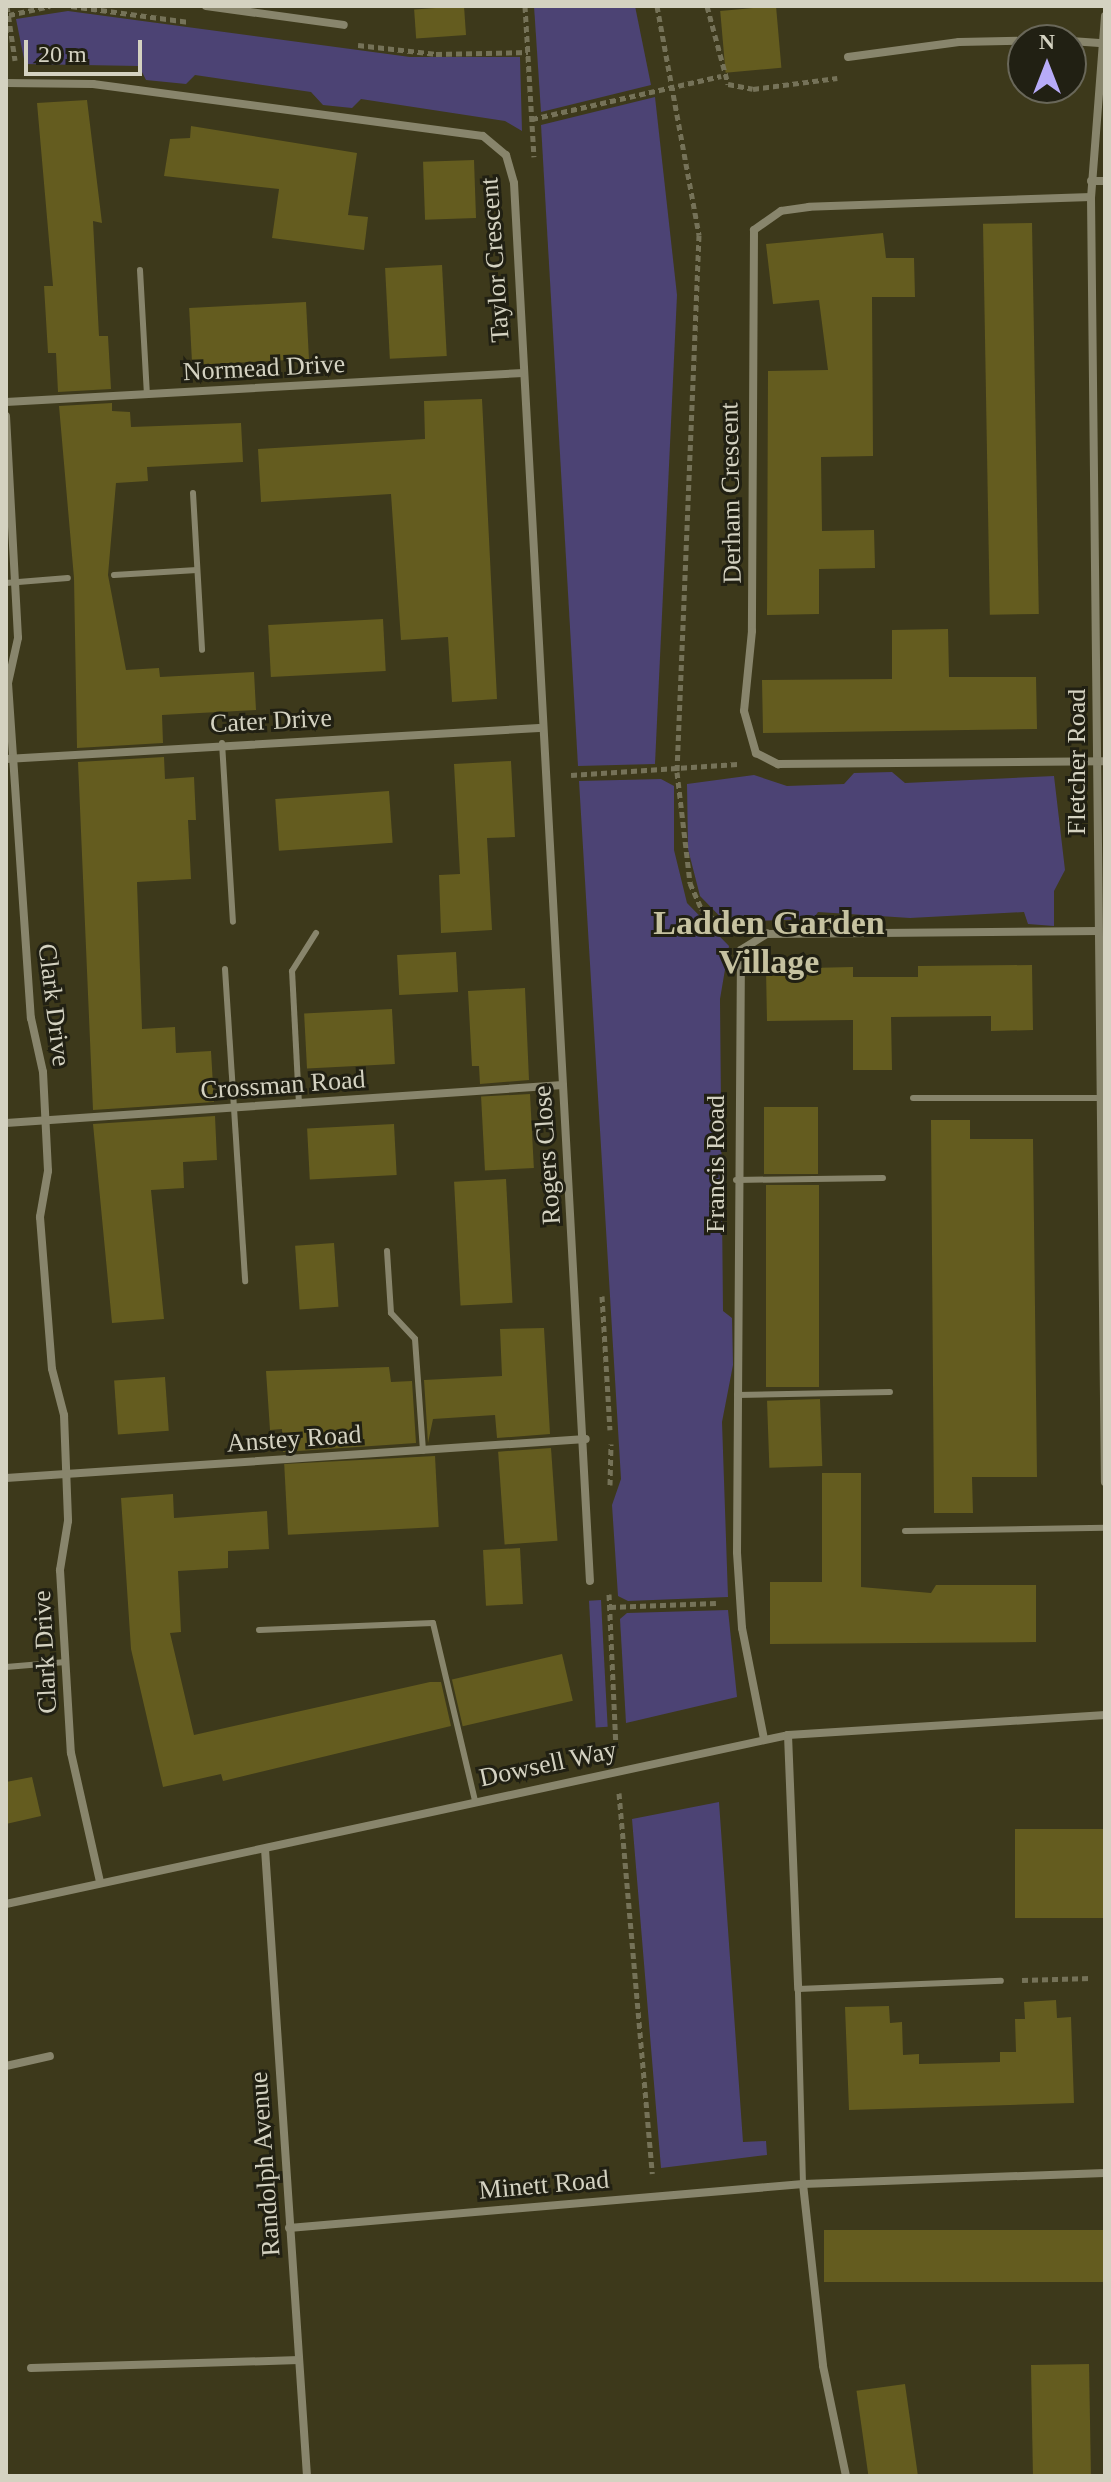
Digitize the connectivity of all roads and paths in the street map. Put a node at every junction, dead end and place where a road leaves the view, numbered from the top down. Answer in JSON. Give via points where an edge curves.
{"nodes":[{"id":1,"x":7,"y":6,"type":"edge"},
{"id":2,"x":50,"y":6,"type":"edge"},
{"id":3,"x":206,"y":6,"type":"edge"},
{"id":4,"x":657,"y":6,"type":"edge"},
{"id":5,"x":707,"y":6,"type":"edge"},
{"id":6,"x":9,"y":15,"type":"junction"},
{"id":7,"x":1105,"y":16,"type":"edge"},
{"id":8,"x":344,"y":25,"type":"dead end"},
{"id":9,"x":1007,"y":41,"type":"edge"},
{"id":10,"x":1087,"y":42,"type":"edge"},
{"id":11,"x":1103,"y":43,"type":"junction"},
{"id":12,"x":848,"y":57,"type":"joint"},
{"id":13,"x":721,"y":76,"type":"junction"},
{"id":14,"x":6,"y":83,"type":"edge"},
{"id":15,"x":17,"y":84,"type":"junction"},
{"id":16,"x":673,"y":87,"type":"junction"},
{"id":17,"x":532,"y":119,"type":"dead end"},
{"id":18,"x":1091,"y":181,"type":"junction"},
{"id":19,"x":1105,"y":181,"type":"edge"},
{"id":20,"x":1091,"y":197,"type":"junction"},
{"id":21,"x":140,"y":270,"type":"dead end"},
{"id":22,"x":523,"y":373,"type":"junction"},
{"id":23,"x":147,"y":395,"type":"junction"},
{"id":24,"x":6,"y":402,"type":"edge"},
{"id":25,"x":6,"y":416,"type":"edge"},
{"id":26,"x":193,"y":493,"type":"dead end"},
{"id":27,"x":197,"y":570,"type":"junction"},
{"id":28,"x":114,"y":575,"type":"dead end"},
{"id":29,"x":68,"y":578,"type":"dead end"},
{"id":30,"x":6,"y":583,"type":"edge"},
{"id":31,"x":17,"y":583,"type":"junction"},
{"id":32,"x":202,"y":650,"type":"dead end"},
{"id":33,"x":539,"y":728,"type":"junction"},
{"id":34,"x":222,"y":743,"type":"junction"},
{"id":35,"x":756,"y":753,"type":"junction"},
{"id":36,"x":9,"y":759,"type":"edge"},
{"id":37,"x":1101,"y":762,"type":"edge"},
{"id":38,"x":677,"y":772,"type":"junction"},
{"id":39,"x":572,"y":789,"type":"dead end"},
{"id":40,"x":233,"y":922,"type":"dead end"},
{"id":41,"x":1098,"y":931,"type":"junction"},
{"id":42,"x":316,"y":933,"type":"dead end"},
{"id":43,"x":746,"y":944,"type":"junction"},
{"id":44,"x":225,"y":969,"type":"dead end"},
{"id":45,"x":563,"y":1085,"type":"junction"},
{"id":46,"x":913,"y":1098,"type":"dead end"},
{"id":47,"x":1102,"y":1103,"type":"edge"},
{"id":48,"x":299,"y":1104,"type":"junction"},
{"id":49,"x":234,"y":1108,"type":"junction"},
{"id":50,"x":45,"y":1120,"type":"junction"},
{"id":51,"x":6,"y":1123,"type":"edge"},
{"id":52,"x":883,"y":1178,"type":"dead end"},
{"id":53,"x":736,"y":1180,"type":"junction"},
{"id":54,"x":387,"y":1251,"type":"dead end"},
{"id":55,"x":245,"y":1281,"type":"dead end"},
{"id":56,"x":602,"y":1291,"type":"dead end"},
{"id":57,"x":890,"y":1392,"type":"dead end"},
{"id":58,"x":737,"y":1395,"type":"junction"},
{"id":59,"x":586,"y":1439,"type":"junction"},
{"id":60,"x":423,"y":1451,"type":"junction"},
{"id":61,"x":66,"y":1475,"type":"junction"},
{"id":62,"x":6,"y":1478,"type":"edge"},
{"id":63,"x":1105,"y":1482,"type":"edge"},
{"id":64,"x":608,"y":1492,"type":"dead end"},
{"id":65,"x":1105,"y":1528,"type":"edge"},
{"id":66,"x":905,"y":1531,"type":"dead end"},
{"id":67,"x":608,"y":1580,"type":"dead end"},
{"id":68,"x":590,"y":1581,"type":"dead end"},
{"id":69,"x":740,"y":1602,"type":"junction"},
{"id":70,"x":610,"y":1607,"type":"junction"},
{"id":71,"x":259,"y":1630,"type":"dead end"},
{"id":72,"x":66,"y":1662,"type":"junction"},
{"id":73,"x":6,"y":1667,"type":"edge"},
{"id":74,"x":1105,"y":1715,"type":"edge"},
{"id":75,"x":788,"y":1735,"type":"junction"},
{"id":76,"x":764,"y":1739,"type":"junction"},
{"id":77,"x":617,"y":1770,"type":"junction"},
{"id":78,"x":475,"y":1800,"type":"junction"},
{"id":79,"x":265,"y":1849,"type":"junction"},
{"id":80,"x":100,"y":1882,"type":"junction"},
{"id":81,"x":6,"y":1904,"type":"edge"},
{"id":82,"x":1091,"y":1978,"type":"dead end"},
{"id":83,"x":1001,"y":1981,"type":"joint"},
{"id":84,"x":798,"y":1989,"type":"junction"},
{"id":85,"x":50,"y":2056,"type":"dead end"},
{"id":86,"x":6,"y":2066,"type":"edge"},
{"id":87,"x":1105,"y":2173,"type":"edge"},
{"id":88,"x":803,"y":2184,"type":"junction"},
{"id":89,"x":653,"y":2196,"type":"junction"},
{"id":90,"x":289,"y":2228,"type":"junction"},
{"id":91,"x":299,"y":2360,"type":"junction"},
{"id":92,"x":31,"y":2368,"type":"dead end"},
{"id":93,"x":307,"y":2476,"type":"edge"},
{"id":94,"x":846,"y":2476,"type":"edge"}],
"edges":[{"from":1,"to":6,"type":"path"},
{"from":2,"to":6,"type":"path"},
{"from":3,"to":8,"type":"street"},
{"from":4,"to":16,"type":"path"},
{"from":5,"to":13,"type":"path"},
{"from":6,"to":15,"type":"path"},
{"from":7,"to":11,"type":"street","name":"Fletcher Road"},
{"from":9,"to":12,"type":"street"},
{"from":10,"to":11,"type":"street"},
{"from":11,"to":18,"type":"street","name":"Fletcher Road"},
{"from":12,"to":13,"type":"path","via":[[840,77],[753,89]]},
{"from":13,"to":16,"type":"path"},
{"from":14,"to":15,"type":"street","name":"Taylor Crescent"},
{"from":15,"to":22,"type":"street","name":"Taylor Crescent","via":[[93,84],[483,136],[506,155],[514,183]]},
{"from":16,"to":17,"type":"path"},
{"from":16,"to":38,"type":"path","via":[[699,235]]},
{"from":18,"to":19,"type":"street"},
{"from":18,"to":20,"type":"street","name":"Fletcher Road"},
{"from":20,"to":35,"type":"street","name":"Derham Crescent","via":[[809,207],[781,211],[754,230],[752,631],[744,711]]},
{"from":20,"to":37,"type":"street","name":"Fletcher Road"},
{"from":21,"to":23,"type":"lane"},
{"from":22,"to":23,"type":"street","name":"Normead Drive"},
{"from":22,"to":33,"type":"street","name":"Taylor Crescent"},
{"from":23,"to":24,"type":"street","name":"Normead Drive"},
{"from":25,"to":31,"type":"street","name":"Clark Drive"},
{"from":26,"to":27,"type":"lane"},
{"from":27,"to":28,"type":"lane"},
{"from":27,"to":32,"type":"lane"},
{"from":29,"to":31,"type":"lane"},
{"from":30,"to":31,"type":"lane"},
{"from":31,"to":36,"type":"street","name":"Clark Drive","via":[[18,638],[8,683]]},
{"from":33,"to":34,"type":"street","name":"Cater Drive"},
{"from":33,"to":45,"type":"street","name":"Rogers Close"},
{"from":34,"to":36,"type":"street","name":"Cater Drive"},
{"from":34,"to":40,"type":"lane"},
{"from":35,"to":37,"type":"street","via":[[778,764]]},
{"from":35,"to":38,"type":"path","via":[[730,769]]},
{"from":36,"to":50,"type":"street","name":"Clark Drive"},
{"from":37,"to":41,"type":"street","name":"Fletcher Road"},
{"from":38,"to":39,"type":"path","via":[[571,773]]},
{"from":38,"to":43,"type":"path","via":[[690,883],[701,908]]},
{"from":41,"to":43,"type":"street","via":[[767,934]]},
{"from":41,"to":47,"type":"street","name":"Fletcher Road"},
{"from":42,"to":48,"type":"lane","via":[[292,971]]},
{"from":43,"to":53,"type":"street","name":"Francis Road","via":[[735,964]]},
{"from":44,"to":49,"type":"lane"},
{"from":45,"to":48,"type":"street","name":"Crossman Road"},
{"from":45,"to":59,"type":"street","name":"Rogers Close"},
{"from":46,"to":47,"type":"lane"},
{"from":47,"to":63,"type":"street","name":"Fletcher Road"},
{"from":48,"to":49,"type":"street","name":"Crossman Road"},
{"from":49,"to":50,"type":"street","name":"Crossman Road"},
{"from":49,"to":55,"type":"lane"},
{"from":50,"to":51,"type":"street","name":"Crossman Road"},
{"from":50,"to":61,"type":"street","name":"Clark Drive","via":[[40,1217]]},
{"from":52,"to":53,"type":"lane"},
{"from":53,"to":58,"type":"street","name":"Francis Road"},
{"from":54,"to":60,"type":"lane","via":[[391,1313],[415,1339]]},
{"from":56,"to":64,"type":"path"},
{"from":57,"to":58,"type":"lane"},
{"from":58,"to":69,"type":"street","name":"Francis Road"},
{"from":59,"to":60,"type":"street","name":"Anstey Road"},
{"from":59,"to":68,"type":"street","name":"Rogers Close"},
{"from":60,"to":61,"type":"street","name":"Anstey Road"},
{"from":61,"to":62,"type":"street","name":"Anstey Road"},
{"from":61,"to":72,"type":"street","name":"Clark Drive","via":[[60,1570]]},
{"from":65,"to":66,"type":"lane"},
{"from":67,"to":70,"type":"path"},
{"from":69,"to":70,"type":"path"},
{"from":69,"to":76,"type":"street","name":"Francis Road"},
{"from":70,"to":77,"type":"path"},
{"from":71,"to":78,"type":"lane","via":[[433,1623]]},
{"from":72,"to":73,"type":"lane"},
{"from":72,"to":80,"type":"street","name":"Clark Drive","via":[[71,1753]]},
{"from":74,"to":75,"type":"street","name":"Dowsell Way"},
{"from":75,"to":76,"type":"street","name":"Dowsell Way"},
{"from":75,"to":84,"type":"street"},
{"from":76,"to":77,"type":"street","name":"Dowsell Way"},
{"from":77,"to":78,"type":"street","name":"Dowsell Way"},
{"from":77,"to":89,"type":"path"},
{"from":78,"to":79,"type":"street","name":"Dowsell Way"},
{"from":79,"to":80,"type":"street","name":"Dowsell Way"},
{"from":79,"to":90,"type":"street","name":"Randolph Avenue"},
{"from":80,"to":81,"type":"street","name":"Dowsell Way"},
{"from":82,"to":83,"type":"path"},
{"from":83,"to":84,"type":"lane"},
{"from":84,"to":88,"type":"lane"},
{"from":85,"to":86,"type":"street"},
{"from":87,"to":88,"type":"street","name":"Minett Road"},
{"from":88,"to":89,"type":"street","name":"Minett Road"},
{"from":88,"to":94,"type":"street","via":[[823,2366]]},
{"from":89,"to":90,"type":"street","name":"Minett Road"},
{"from":90,"to":91,"type":"street","name":"Randolph Avenue"},
{"from":91,"to":92,"type":"street"},
{"from":91,"to":93,"type":"street","name":"Randolph Avenue"}]}
